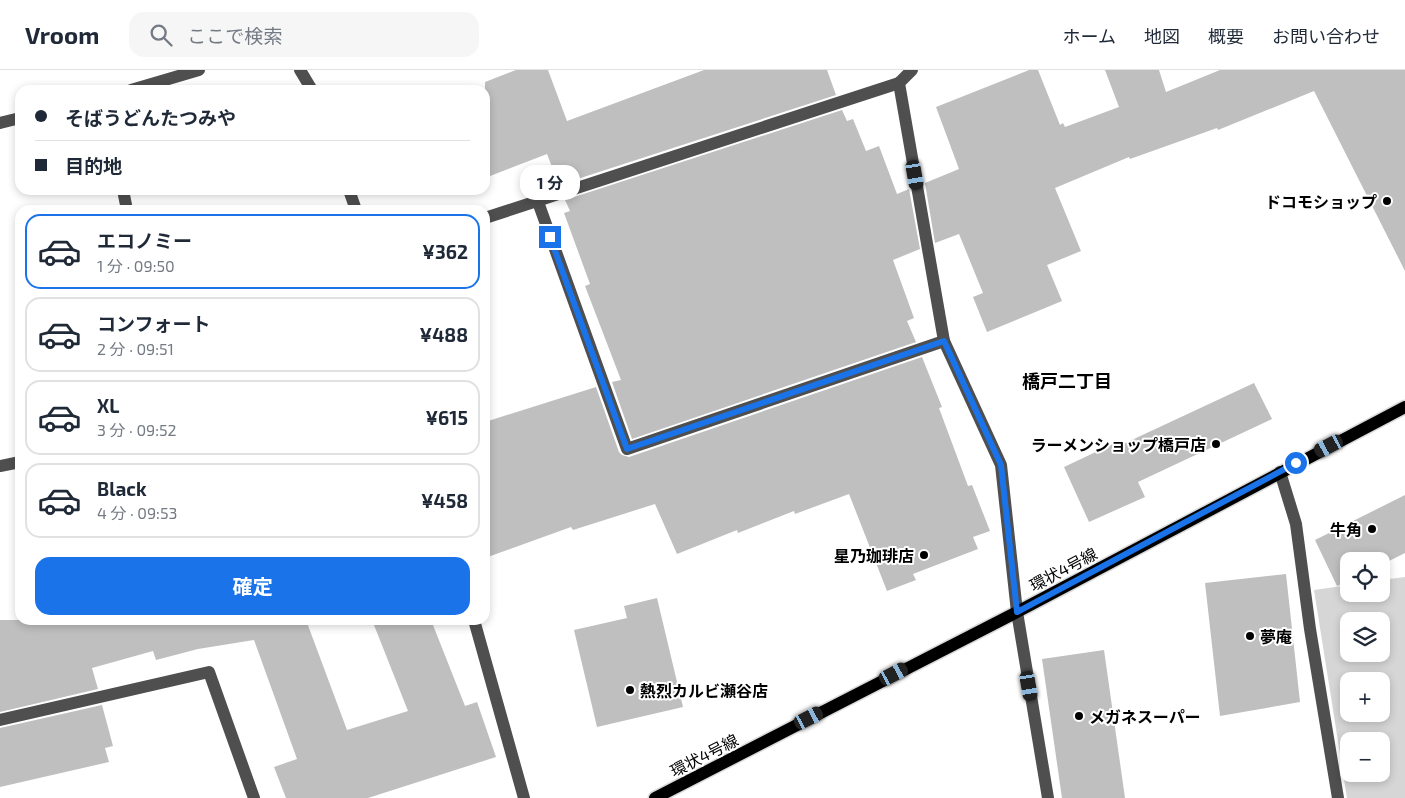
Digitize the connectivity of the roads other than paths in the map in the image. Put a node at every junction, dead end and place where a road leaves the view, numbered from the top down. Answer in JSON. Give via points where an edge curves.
{"nodes":[{"id":1,"x":199,"y":70,"type":"edge"},
{"id":2,"x":300,"y":70,"type":"edge"},
{"id":3,"x":912,"y":70,"type":"edge"},
{"id":4,"x":898,"y":83,"type":"junction"},
{"id":5,"x":148,"y":85,"type":"edge"},
{"id":6,"x":309,"y":85,"type":"edge"},
{"id":7,"x":15,"y":119,"type":"edge"},
{"id":8,"x":0,"y":123,"type":"edge"},
{"id":9,"x":538,"y":202,"type":"junction"},
{"id":10,"x":490,"y":216,"type":"edge"},
{"id":11,"x":944,"y":341,"type":"junction"},
{"id":12,"x":1405,"y":407,"type":"edge"},
{"id":13,"x":15,"y":463,"type":"edge"},
{"id":14,"x":0,"y":466,"type":"edge"},
{"id":15,"x":1280,"y":472,"type":"junction"},
{"id":16,"x":1017,"y":612,"type":"junction"},
{"id":17,"x":475,"y":625,"type":"edge"},
{"id":18,"x":0,"y":720,"type":"edge"},
{"id":19,"x":254,"y":798,"type":"edge"},
{"id":20,"x":524,"y":798,"type":"edge"},
{"id":21,"x":656,"y":798,"type":"edge"},
{"id":22,"x":1048,"y":798,"type":"edge"},
{"id":23,"x":1338,"y":798,"type":"edge"}],
"edges":[{"from":1,"to":5,"type":"street"},
{"from":2,"to":6,"type":"street"},
{"from":3,"to":4,"type":"street"},
{"from":4,"to":9,"type":"street"},
{"from":4,"to":11,"type":"street"},
{"from":7,"to":8,"type":"street"},
{"from":9,"to":10,"type":"street"},
{"from":9,"to":11,"type":"street","via":[[627,449]]},
{"from":11,"to":16,"type":"street","via":[[1001,465]]},
{"from":12,"to":15,"type":"main road","name":"環状4号線"},
{"from":13,"to":14,"type":"street"},
{"from":15,"to":16,"type":"main road","name":"環状4号線"},
{"from":15,"to":23,"type":"street","via":[[1296,524]]},
{"from":16,"to":21,"type":"main road","name":"環状4号線"},
{"from":16,"to":22,"type":"street"},
{"from":17,"to":20,"type":"street"},
{"from":18,"to":19,"type":"street","via":[[209,672]]}]}
